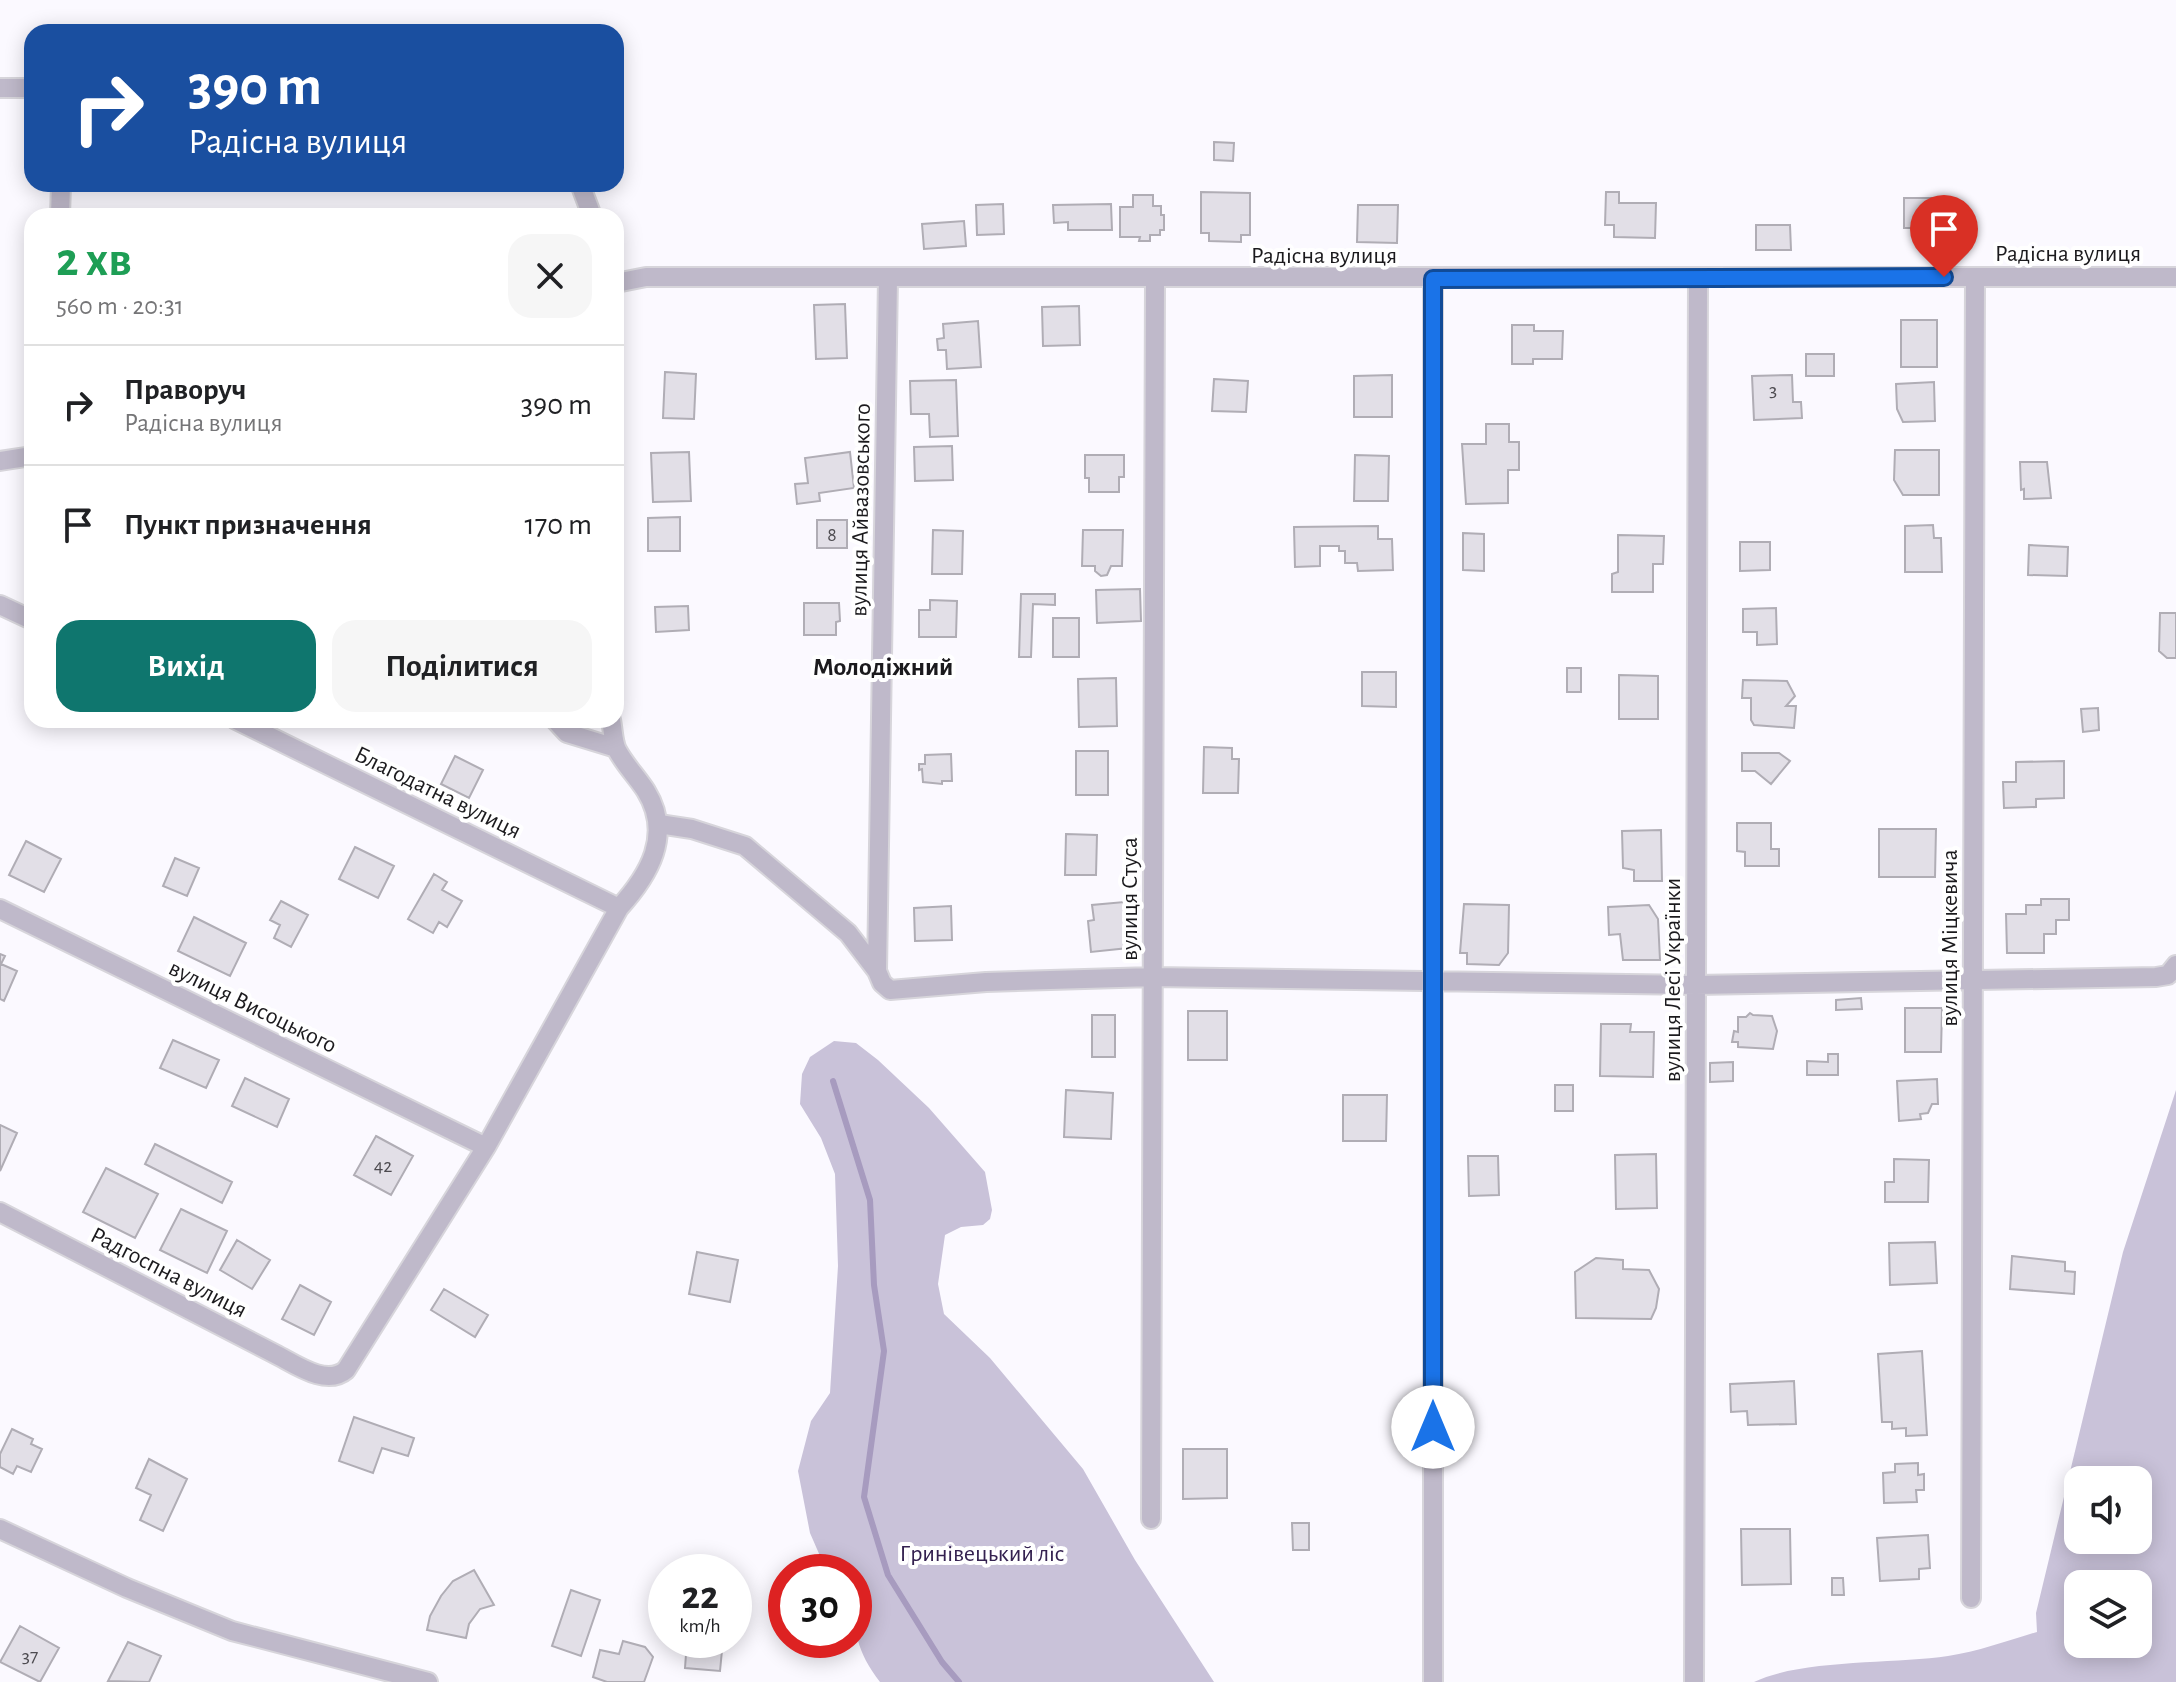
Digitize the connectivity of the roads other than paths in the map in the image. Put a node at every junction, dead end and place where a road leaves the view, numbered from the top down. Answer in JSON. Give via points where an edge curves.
{"nodes":[{"id":1,"x":0,"y":88,"type":"edge"},
{"id":2,"x":24,"y":88,"type":"edge"},
{"id":3,"x":1975,"y":277,"type":"junction"},
{"id":4,"x":2176,"y":277,"type":"edge"},
{"id":5,"x":888,"y":278,"type":"junction"},
{"id":6,"x":1698,"y":278,"type":"junction"},
{"id":7,"x":1155,"y":279,"type":"junction"},
{"id":8,"x":1433,"y":279,"type":"junction"},
{"id":9,"x":624,"y":281,"type":"edge"},
{"id":10,"x":24,"y":457,"type":"edge"},
{"id":11,"x":0,"y":461,"type":"edge"},
{"id":12,"x":0,"y":605,"type":"edge"},
{"id":13,"x":24,"y":616,"type":"edge"},
{"id":14,"x":252,"y":728,"type":"edge"},
{"id":15,"x":562,"y":728,"type":"edge"},
{"id":16,"x":612,"y":728,"type":"edge"},
{"id":17,"x":616,"y":748,"type":"junction"},
{"id":18,"x":659,"y":824,"type":"junction"},
{"id":19,"x":619,"y":908,"type":"junction"},
{"id":20,"x":0,"y":909,"type":"edge"},
{"id":21,"x":2176,"y":965,"type":"edge"},
{"id":22,"x":880,"y":977,"type":"junction"},
{"id":23,"x":1153,"y":977,"type":"junction"},
{"id":24,"x":1433,"y":981,"type":"junction"},
{"id":25,"x":1973,"y":982,"type":"junction"},
{"id":26,"x":1696,"y":985,"type":"junction"},
{"id":27,"x":486,"y":1147,"type":"junction"},
{"id":28,"x":0,"y":1212,"type":"edge"},
{"id":29,"x":1151,"y":1519,"type":"dead end"},
{"id":30,"x":0,"y":1529,"type":"edge"},
{"id":31,"x":1971,"y":1598,"type":"dead end"},
{"id":32,"x":428,"y":1682,"type":"edge"},
{"id":33,"x":1433,"y":1682,"type":"edge"},
{"id":34,"x":1694,"y":1682,"type":"edge"}],
"edges":[{"from":1,"to":2,"type":"street"},
{"from":3,"to":4,"type":"street","name":"Радісна вулиця"},
{"from":3,"to":6,"type":"street","name":"Радісна вулиця"},
{"from":3,"to":25,"type":"street","name":"вулиця Міцкевича"},
{"from":5,"to":7,"type":"street","name":"Радісна вулиця"},
{"from":5,"to":9,"type":"street","name":"Радісна вулиця","via":[[646,277]]},
{"from":5,"to":22,"type":"street","name":"вулиця Айвазовського"},
{"from":6,"to":8,"type":"street","name":"Радісна вулиця"},
{"from":6,"to":26,"type":"street","name":"вулиця Лесі Українки"},
{"from":7,"to":8,"type":"street","name":"Радісна вулиця"},
{"from":7,"to":23,"type":"street","name":"вулиця Стуса"},
{"from":8,"to":24,"type":"street"},
{"from":10,"to":11,"type":"street"},
{"from":12,"to":13,"type":"street"},
{"from":14,"to":19,"type":"street","name":"Благодатна вулиця"},
{"from":15,"to":17,"type":"street"},
{"from":16,"to":17,"type":"street"},
{"from":17,"to":18,"type":"street","via":[[648,795]]},
{"from":18,"to":19,"type":"street","via":[[657,847],[641,883]]},
{"from":18,"to":22,"type":"street","via":[[745,846],[848,933]]},
{"from":19,"to":27,"type":"street"},
{"from":20,"to":27,"type":"street","name":"вулиця Висоцького"},
{"from":21,"to":25,"type":"street","via":[[2168,975],[2156,977]]},
{"from":22,"to":23,"type":"street","via":[[890,990]]},
{"from":23,"to":24,"type":"street"},
{"from":23,"to":29,"type":"street","name":"вулиця Стуса"},
{"from":24,"to":26,"type":"street"},
{"from":24,"to":33,"type":"street"},
{"from":25,"to":26,"type":"street"},
{"from":25,"to":31,"type":"street","name":"вулиця Міцкевича"},
{"from":26,"to":34,"type":"street","name":"вулиця Лесі Українки"},
{"from":27,"to":28,"type":"street","name":"Радгоспна вулиця","via":[[346,1370],[330,1378]]},
{"from":30,"to":32,"type":"street","via":[[220,1627]]}]}
